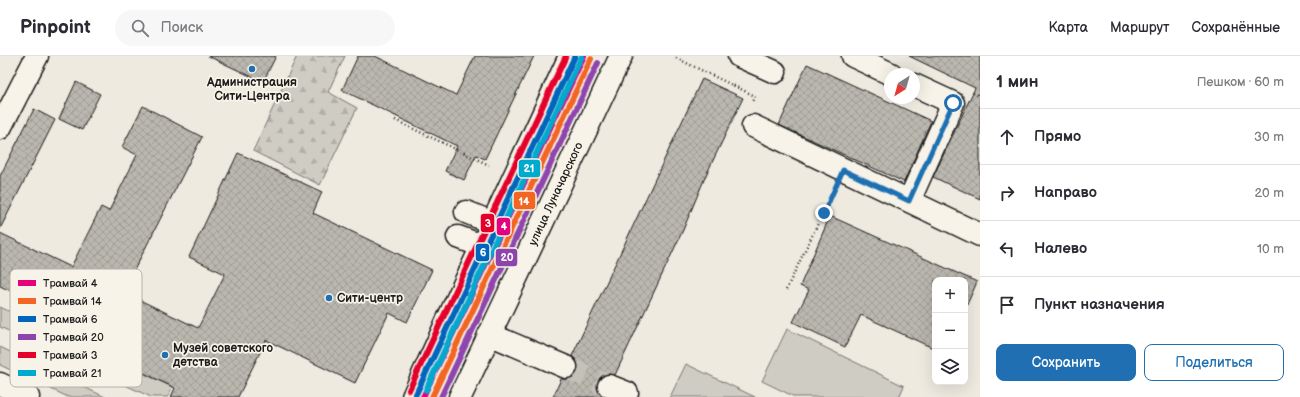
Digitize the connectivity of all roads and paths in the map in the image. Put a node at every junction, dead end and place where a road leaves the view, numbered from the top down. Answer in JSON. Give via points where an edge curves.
{"nodes":[{"id":1,"x":570,"y":56,"type":"edge"},
{"id":2,"x":621,"y":56,"type":"edge"},
{"id":3,"x":739,"y":56,"type":"edge"},
{"id":4,"x":853,"y":56,"type":"edge"},
{"id":5,"x":33,"y":57,"type":"edge"},
{"id":6,"x":676,"y":58,"type":"dead end"},
{"id":7,"x":884,"y":71,"type":"edge"},
{"id":8,"x":775,"y":72,"type":"dead end"},
{"id":9,"x":920,"y":88,"type":"edge"},
{"id":10,"x":752,"y":102,"type":"dead end"},
{"id":11,"x":394,"y":120,"type":"dead end"},
{"id":12,"x":753,"y":126,"type":"dead end"},
{"id":13,"x":0,"y":128,"type":"edge"},
{"id":14,"x":489,"y":165,"type":"dead end"},
{"id":15,"x":843,"y":170,"type":"junction"},
{"id":16,"x":909,"y":201,"type":"junction"},
{"id":17,"x":466,"y":212,"type":"dead end"},
{"id":18,"x":493,"y":223,"type":"junction"},
{"id":19,"x":980,"y":235,"type":"edge"},
{"id":20,"x":458,"y":237,"type":"dead end"},
{"id":21,"x":482,"y":246,"type":"junction"},
{"id":22,"x":786,"y":290,"type":"dead end"},
{"id":23,"x":489,"y":334,"type":"junction"},
{"id":24,"x":566,"y":367,"type":"tunnel mouth"},
{"id":25,"x":0,"y":384,"type":"edge"},
{"id":26,"x":28,"y":397,"type":"edge"},
{"id":27,"x":413,"y":397,"type":"edge"},
{"id":28,"x":460,"y":397,"type":"edge"}],
"edges":[{"from":1,"to":18,"type":"main road"},
{"from":2,"to":23,"type":"main road","name":"улица Луначарского"},
{"from":3,"to":8,"type":"main road"},
{"from":4,"to":7,"type":"main road"},
{"from":5,"to":13,"type":"main road"},
{"from":6,"to":10,"type":"path","via":[[755,96]]},
{"from":9,"to":16,"type":"main road","via":[[953,103]]},
{"from":11,"to":14,"type":"path"},
{"from":12,"to":15,"type":"main road"},
{"from":15,"to":16,"type":"main road"},
{"from":15,"to":22,"type":"path"},
{"from":16,"to":19,"type":"main road"},
{"from":17,"to":18,"type":"main road"},
{"from":18,"to":21,"type":"main road"},
{"from":20,"to":21,"type":"main road"},
{"from":21,"to":27,"type":"main road"},
{"from":23,"to":24,"type":"main road"},
{"from":23,"to":28,"type":"main road","name":"улица Луначарского"},
{"from":25,"to":26,"type":"main road"}]}
